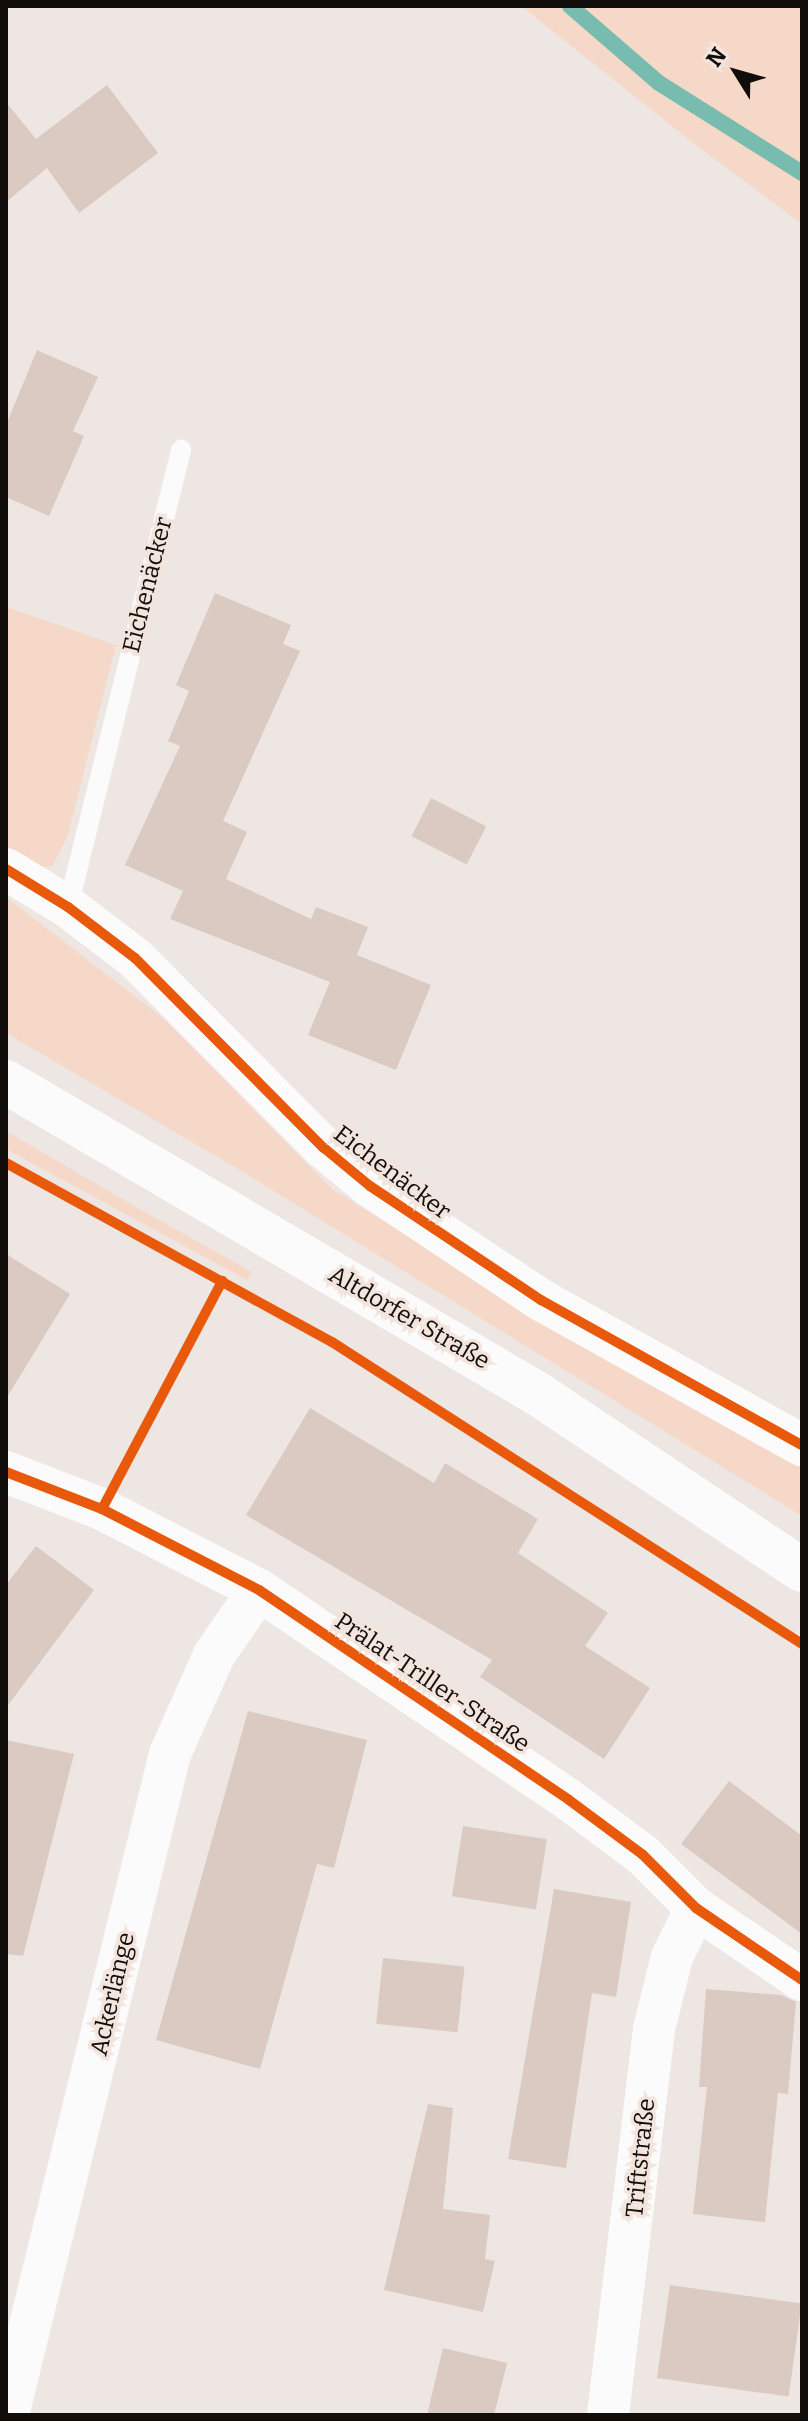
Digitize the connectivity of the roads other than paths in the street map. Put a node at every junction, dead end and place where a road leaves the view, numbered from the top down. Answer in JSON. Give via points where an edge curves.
{"nodes":[{"id":1,"x":181,"y":450,"type":"dead end"},
{"id":2,"x":6,"y":869,"type":"edge"},
{"id":3,"x":68,"y":907,"type":"junction"},
{"id":4,"x":6,"y":1082,"type":"edge"},
{"id":5,"x":802,"y":1445,"type":"edge"},
{"id":6,"x":6,"y":1472,"type":"edge"},
{"id":7,"x":802,"y":1570,"type":"edge"},
{"id":8,"x":259,"y":1590,"type":"junction"},
{"id":9,"x":696,"y":1908,"type":"junction"},
{"id":10,"x":802,"y":1980,"type":"edge"},
{"id":11,"x":8,"y":2415,"type":"edge"},
{"id":12,"x":608,"y":2415,"type":"edge"}],
"edges":[{"from":1,"to":3,"type":"lane","name":"Eichenäcker"},
{"from":2,"to":3,"type":"street","name":"Eichenäcker"},
{"from":3,"to":5,"type":"street","name":"Eichenäcker","via":[[135,958],[324,1148],[370,1186],[541,1300]]},
{"from":4,"to":7,"type":"main road","name":"Altdorfer Straße","via":[[538,1394]]},
{"from":6,"to":8,"type":"street","name":"Prälat-Triller-Straße","via":[[102,1509]]},
{"from":8,"to":9,"type":"street","name":"Prälat-Triller-Straße","via":[[569,1800],[643,1855]]},
{"from":8,"to":11,"type":"street","name":"Ackerlänge","via":[[214,1655],[170,1754]]},
{"from":9,"to":10,"type":"street","name":"Prälat-Triller-Straße"},
{"from":9,"to":12,"type":"street","name":"Triftstraße","via":[[672,1957],[654,2029]]}]}
